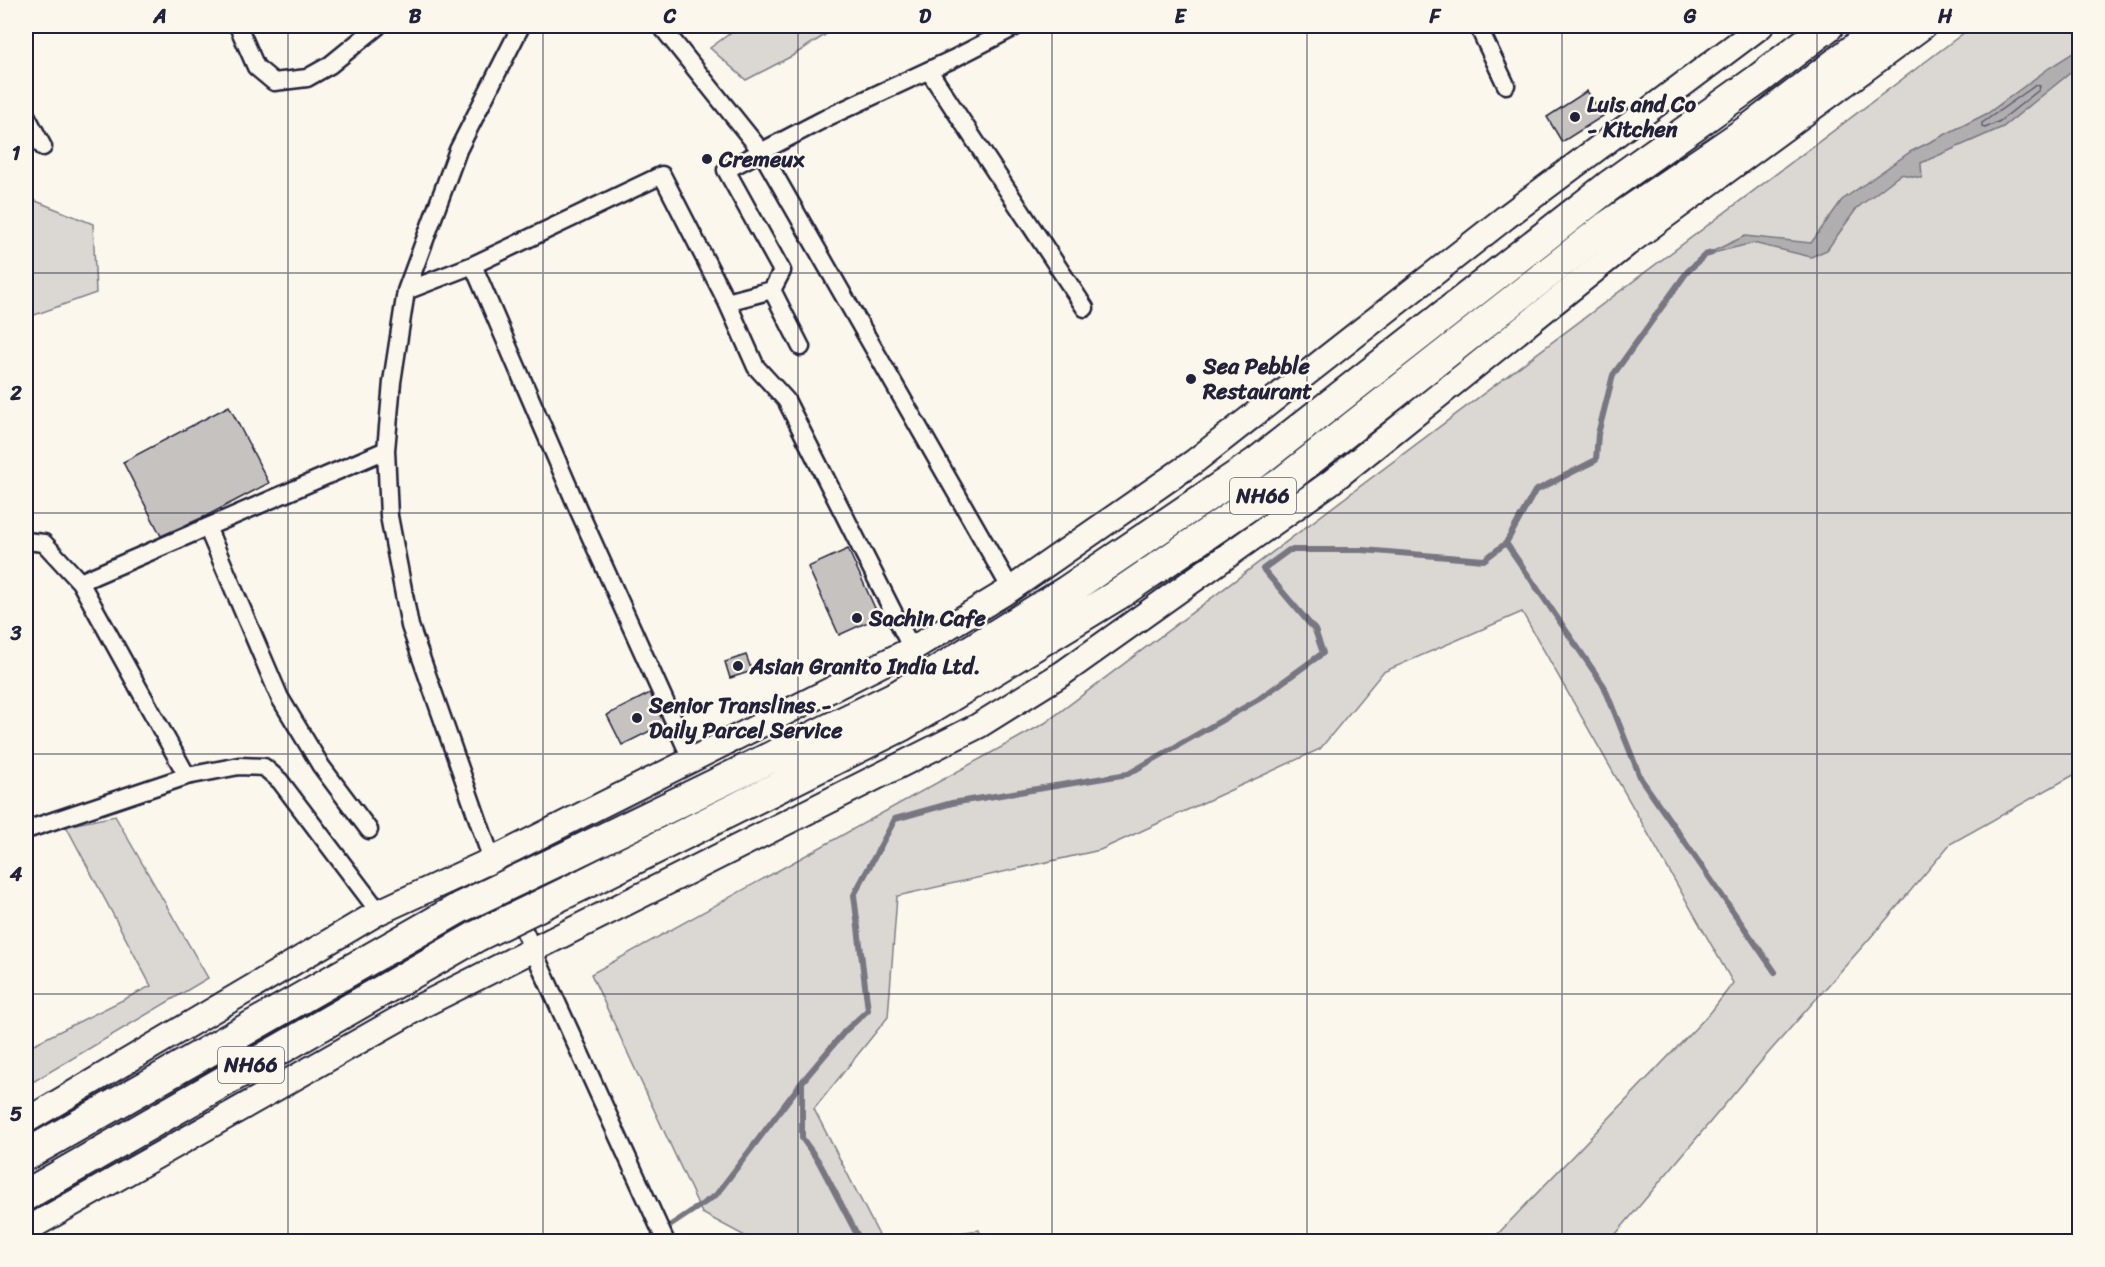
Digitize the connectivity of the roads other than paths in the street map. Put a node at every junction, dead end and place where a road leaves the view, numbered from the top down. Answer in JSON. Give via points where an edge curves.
{"nodes":[{"id":1,"x":238,"y":26,"type":"edge"},
{"id":2,"x":378,"y":26,"type":"edge"},
{"id":3,"x":521,"y":26,"type":"edge"},
{"id":4,"x":661,"y":26,"type":"edge"},
{"id":5,"x":1017,"y":26,"type":"edge"},
{"id":6,"x":1478,"y":26,"type":"edge"},
{"id":7,"x":1761,"y":26,"type":"edge"},
{"id":8,"x":1828,"y":26,"type":"edge"},
{"id":9,"x":1885,"y":26,"type":"edge"},
{"id":10,"x":1924,"y":26,"type":"edge"},
{"id":11,"x":929,"y":70,"type":"junction"},
{"id":12,"x":1506,"y":85,"type":"dead end"},
{"id":13,"x":26,"y":116,"type":"edge"},
{"id":14,"x":43,"y":147,"type":"dead end"},
{"id":15,"x":761,"y":152,"type":"junction"},
{"id":16,"x":473,"y":265,"type":"junction"},
{"id":17,"x":772,"y":290,"type":"junction"},
{"id":18,"x":406,"y":291,"type":"junction"},
{"id":19,"x":727,"y":302,"type":"junction"},
{"id":20,"x":1085,"y":308,"type":"dead end"},
{"id":21,"x":801,"y":347,"type":"dead end"},
{"id":22,"x":386,"y":450,"type":"junction"},
{"id":23,"x":207,"y":527,"type":"junction"},
{"id":24,"x":26,"y":541,"type":"edge"},
{"id":25,"x":80,"y":582,"type":"junction"},
{"id":26,"x":1011,"y":589,"type":"junction"},
{"id":27,"x":912,"y":650,"type":"junction"},
{"id":28,"x":692,"y":761,"type":"junction"},
{"id":29,"x":187,"y":776,"type":"junction"},
{"id":30,"x":26,"y":830,"type":"edge"},
{"id":31,"x":369,"y":830,"type":"dead end"},
{"id":32,"x":492,"y":860,"type":"junction"},
{"id":33,"x":379,"y":912,"type":"junction"},
{"id":34,"x":532,"y":950,"type":"junction"},
{"id":35,"x":26,"y":1121,"type":"edge"},
{"id":36,"x":26,"y":1155,"type":"edge"},
{"id":37,"x":26,"y":1195,"type":"edge"},
{"id":38,"x":26,"y":1230,"type":"edge"},
{"id":39,"x":666,"y":1242,"type":"edge"}],
"edges":[{"from":1,"to":2,"type":"street","via":[[256,68],[274,82],[307,78],[330,65]]},
{"from":3,"to":18,"type":"street","via":[[458,150]]},
{"from":4,"to":15,"type":"street"},
{"from":5,"to":11,"type":"street"},
{"from":6,"to":12,"type":"street"},
{"from":7,"to":26,"type":"street","via":[[1506,217],[1195,461]]},
{"from":8,"to":36,"type":"highway","number":"NH66","bridge":true,"via":[[1609,186],[1256,463],[1067,591],[899,695],[461,907]]},
{"from":9,"to":37,"type":"highway","number":"NH66","bridge":true,"via":[[1747,131],[1605,228],[1280,484],[1117,595],[903,725],[477,936]]},
{"from":10,"to":34,"type":"street","via":[[1627,244],[1331,482],[1063,673],[978,726]]},
{"from":11,"to":15,"type":"street"},
{"from":11,"to":20,"type":"street"},
{"from":13,"to":14,"type":"street"},
{"from":15,"to":17,"type":"street","via":[[726,170],[782,271]]},
{"from":15,"to":26,"type":"street"},
{"from":16,"to":18,"type":"street"},
{"from":16,"to":19,"type":"street","via":[[662,175]]},
{"from":16,"to":28,"type":"street"},
{"from":17,"to":19,"type":"street"},
{"from":17,"to":21,"type":"street"},
{"from":18,"to":22,"type":"street"},
{"from":19,"to":27,"type":"street","via":[[756,367],[786,400]]},
{"from":22,"to":23,"type":"street"},
{"from":22,"to":32,"type":"street","via":[[390,516],[410,626]]},
{"from":23,"to":25,"type":"street"},
{"from":23,"to":31,"type":"street","via":[[280,698],[321,766]]},
{"from":24,"to":25,"type":"street","via":[[44,543]]},
{"from":25,"to":29,"type":"street"},
{"from":26,"to":27,"type":"street"},
{"from":27,"to":28,"type":"street"},
{"from":28,"to":32,"type":"street"},
{"from":29,"to":30,"type":"street"},
{"from":29,"to":33,"type":"street","via":[[239,766],[264,767],[280,781]]},
{"from":32,"to":33,"type":"street"},
{"from":32,"to":34,"type":"street"},
{"from":33,"to":35,"type":"street"},
{"from":34,"to":38,"type":"street","via":[[423,1005]]},
{"from":34,"to":39,"type":"street"}]}
